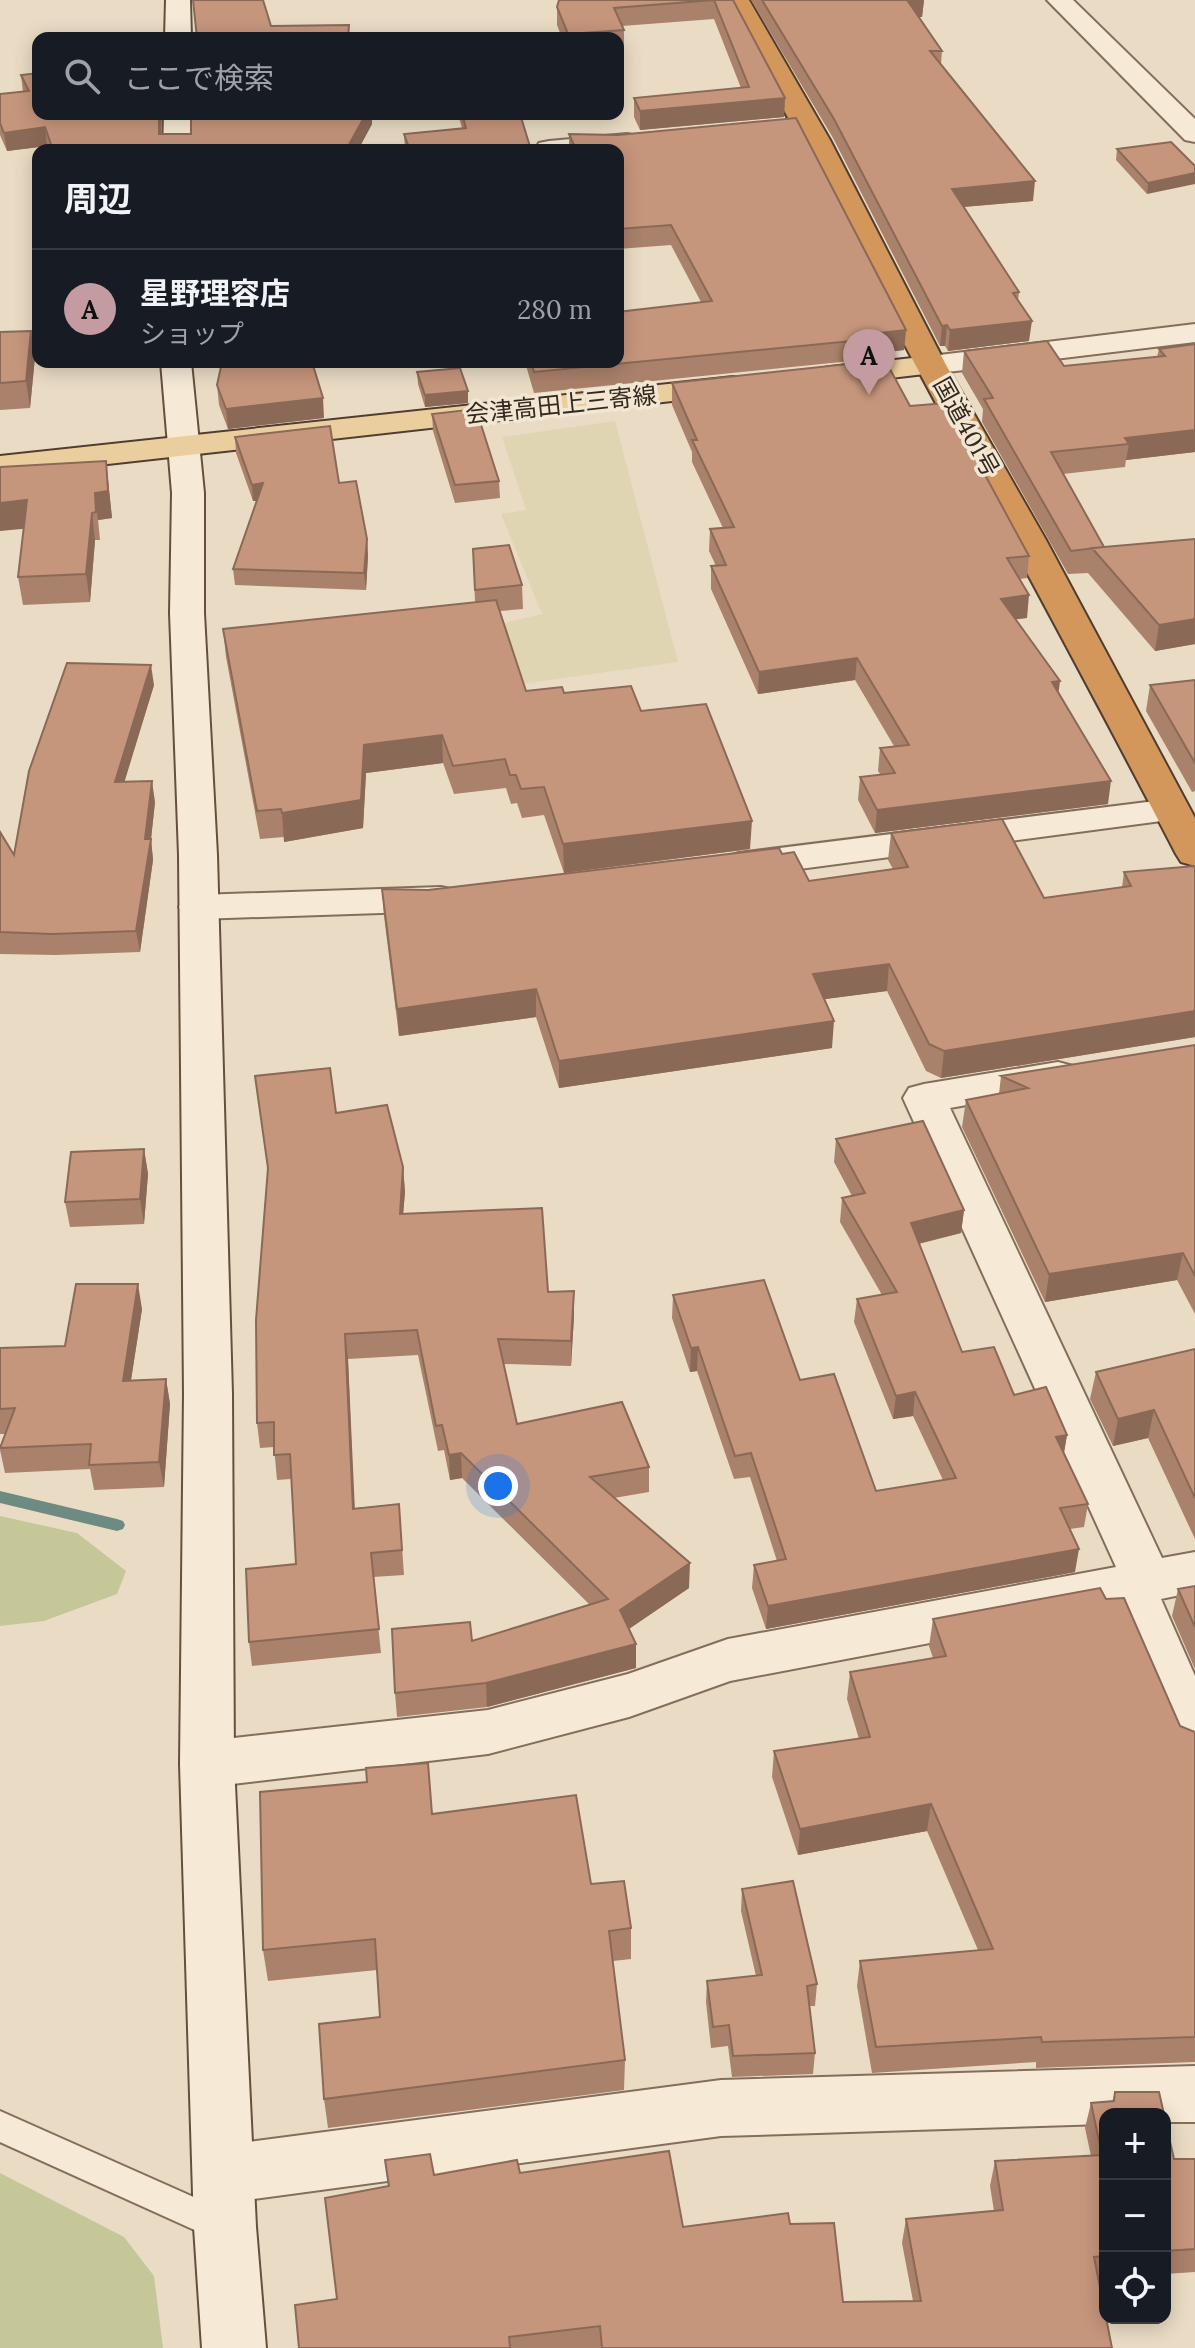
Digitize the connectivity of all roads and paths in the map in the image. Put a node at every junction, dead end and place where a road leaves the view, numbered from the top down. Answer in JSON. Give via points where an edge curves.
{"nodes":[{"id":1,"x":178,"y":0,"type":"edge"},
{"id":2,"x":737,"y":0,"type":"edge"},
{"id":3,"x":1059,"y":0,"type":"edge"},
{"id":4,"x":178,"y":32,"type":"edge"},
{"id":5,"x":177,"y":120,"type":"edge"},
{"id":6,"x":1195,"y":134,"type":"edge"},
{"id":7,"x":656,"y":140,"type":"edge"},
{"id":8,"x":177,"y":144,"type":"edge"},
{"id":9,"x":608,"y":144,"type":"edge"},
{"id":10,"x":1195,"y":333,"type":"edge"},
{"id":11,"x":931,"y":365,"type":"junction"},
{"id":12,"x":177,"y":368,"type":"edge"},
{"id":13,"x":185,"y":447,"type":"junction"},
{"id":14,"x":0,"y":466,"type":"edge"},
{"id":15,"x":1171,"y":810,"type":"junction"},
{"id":16,"x":1195,"y":854,"type":"edge"},
{"id":17,"x":704,"y":869,"type":"edge"},
{"id":18,"x":484,"y":898,"type":"edge"},
{"id":19,"x":199,"y":907,"type":"junction"},
{"id":20,"x":1102,"y":1069,"type":"edge"},
{"id":21,"x":1157,"y":1579,"type":"edge"},
{"id":22,"x":1195,"y":1736,"type":"edge"},
{"id":23,"x":207,"y":1764,"type":"junction"},
{"id":24,"x":1195,"y":2094,"type":"edge"},
{"id":25,"x":0,"y":2126,"type":"edge"},
{"id":26,"x":225,"y":2201,"type":"junction"},
{"id":27,"x":234,"y":2348,"type":"edge"}],
"edges":[{"from":1,"to":4,"type":"street"},
{"from":2,"to":11,"type":"highway","name":"国道401号","via":[[793,127]]},
{"from":3,"to":6,"type":"street"},
{"from":5,"to":8,"type":"street"},
{"from":7,"to":9,"type":"street"},
{"from":10,"to":11,"type":"street"},
{"from":11,"to":13,"type":"main road","name":"会津高田上三寄線"},
{"from":11,"to":15,"type":"highway","name":"国道401号"},
{"from":12,"to":13,"type":"street"},
{"from":13,"to":14,"type":"main road","name":"会津高田上三寄線"},
{"from":13,"to":19,"type":"street"},
{"from":15,"to":16,"type":"highway","name":"国道401号"},
{"from":15,"to":17,"type":"street"},
{"from":18,"to":19,"type":"street"},
{"from":19,"to":23,"type":"street","via":[[208,1394]]},
{"from":20,"to":21,"type":"street","via":[[924,1098]]},
{"from":21,"to":22,"type":"street"},
{"from":21,"to":23,"type":"street","via":[[728,1660],[629,1695],[488,1732]]},
{"from":23,"to":26,"type":"street"},
{"from":24,"to":26,"type":"street","via":[[721,2108]]},
{"from":25,"to":26,"type":"lane"},
{"from":26,"to":27,"type":"street"}]}
